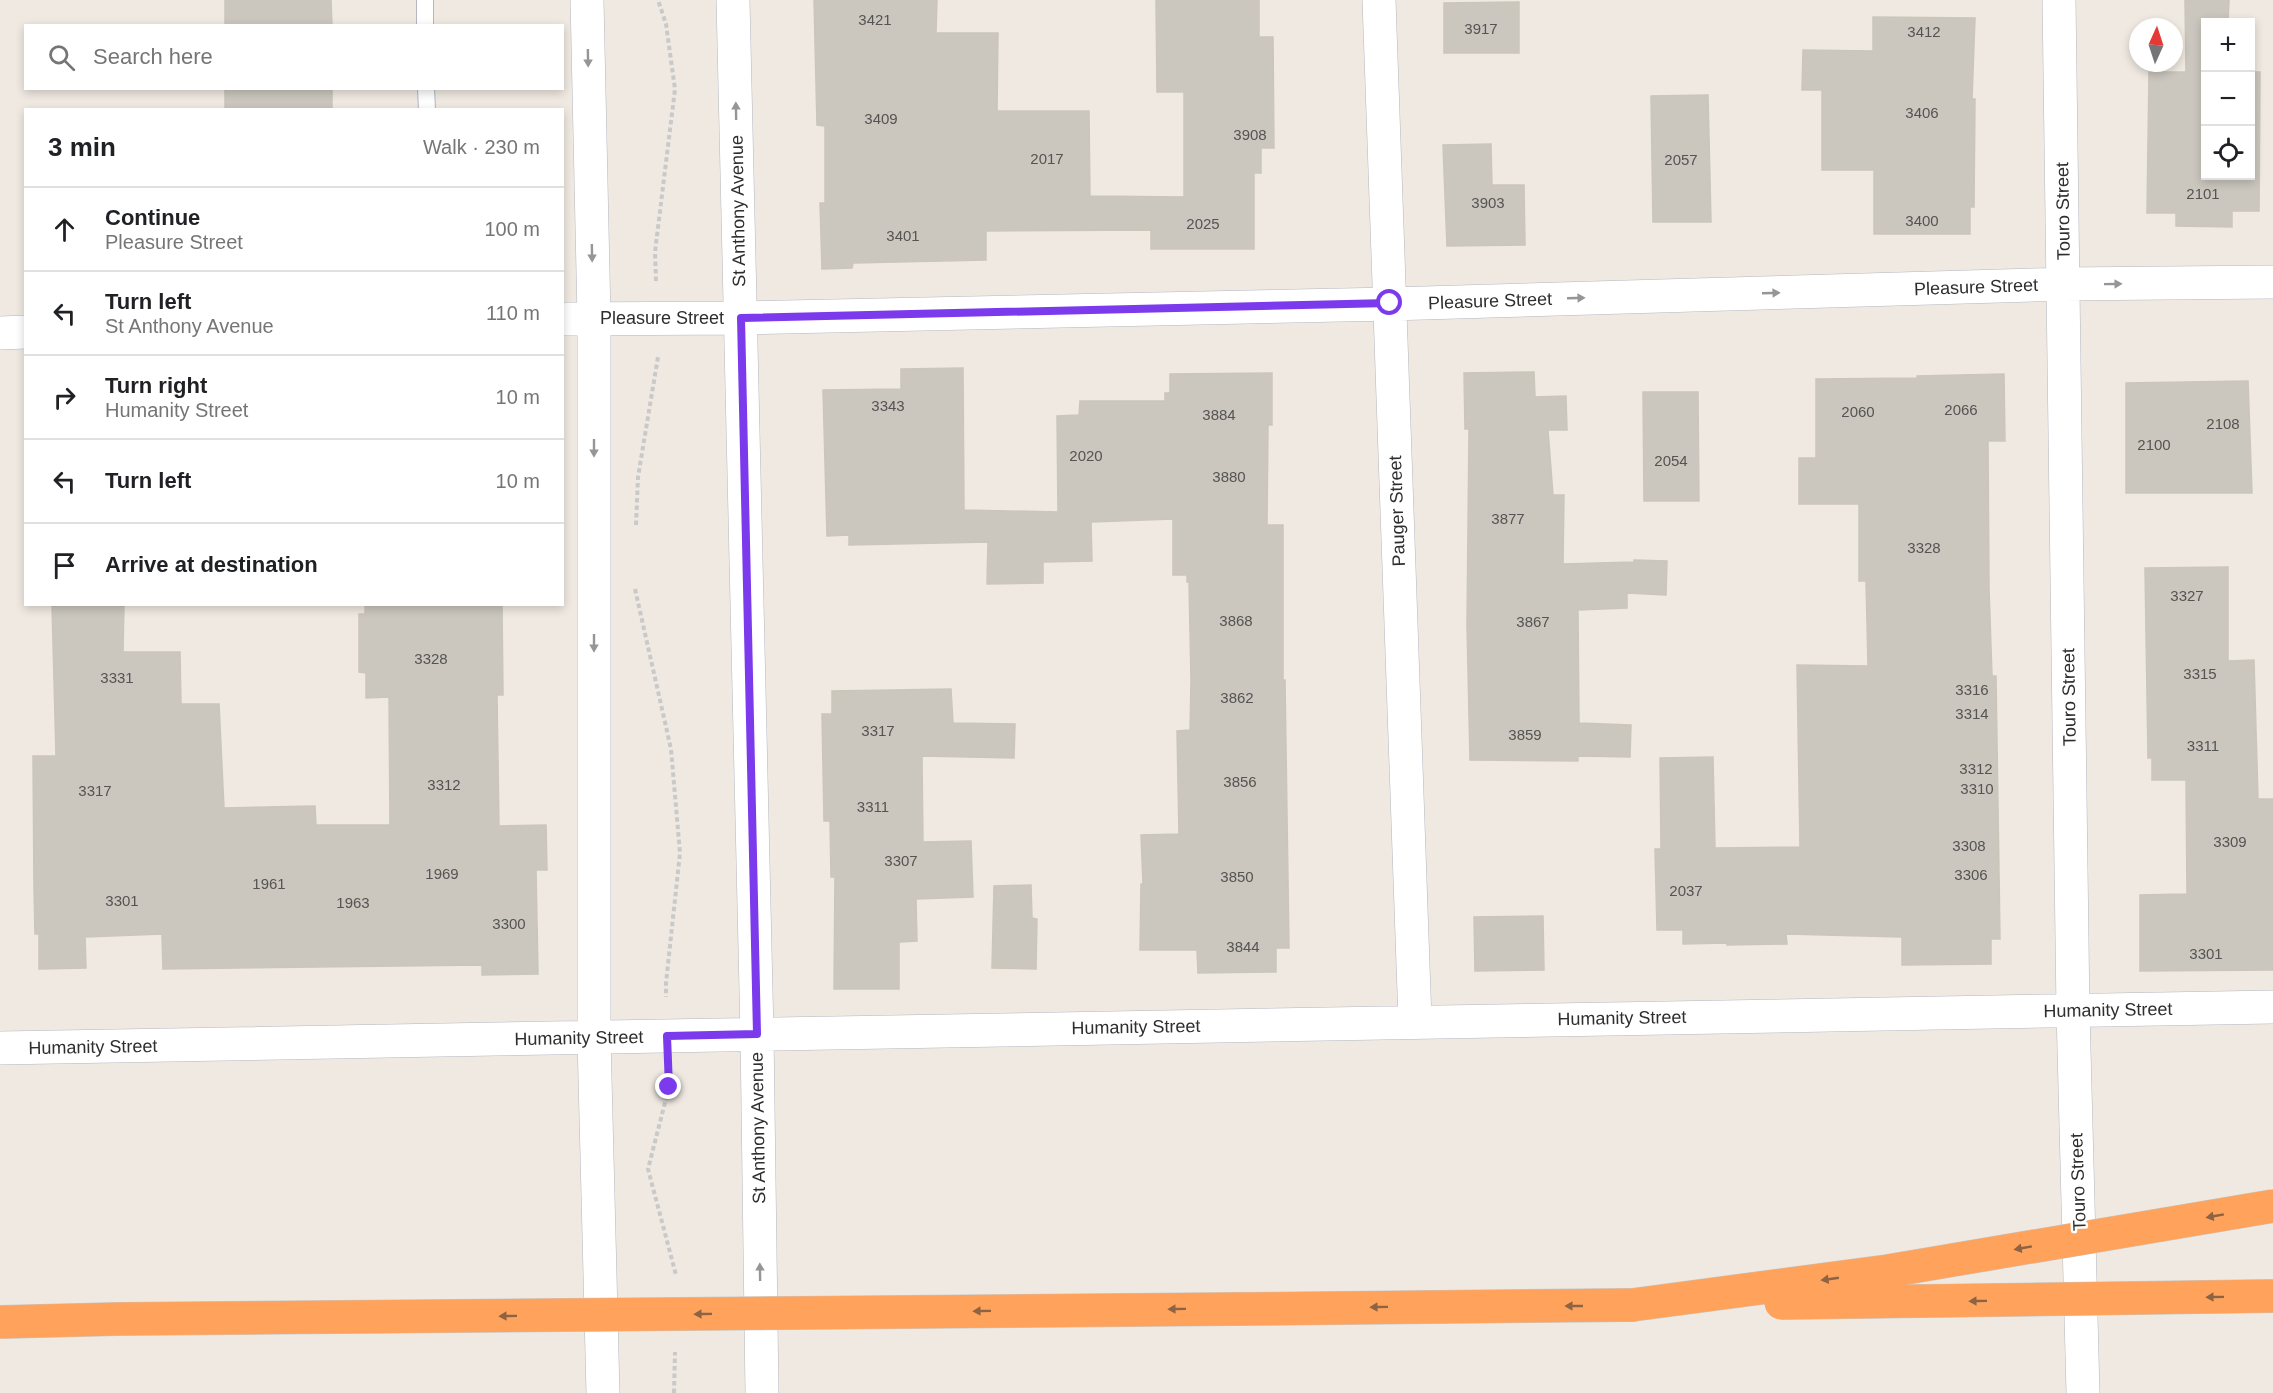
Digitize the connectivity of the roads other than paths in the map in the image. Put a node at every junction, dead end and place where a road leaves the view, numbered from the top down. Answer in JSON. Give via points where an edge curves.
{"nodes":[{"id":1,"x":425,"y":0,"type":"edge"},
{"id":2,"x":587,"y":0,"type":"edge"},
{"id":3,"x":733,"y":0,"type":"edge"},
{"id":4,"x":1379,"y":0,"type":"edge"},
{"id":5,"x":2059,"y":0,"type":"edge"},
{"id":6,"x":425,"y":24,"type":"edge"},
{"id":7,"x":426,"y":90,"type":"edge"},
{"id":8,"x":427,"y":108,"type":"edge"},
{"id":9,"x":2273,"y":282,"type":"edge"},
{"id":10,"x":2064,"y":284,"type":"junction"},
{"id":11,"x":1390,"y":303,"type":"junction"},
{"id":12,"x":578,"y":318,"type":"edge"},
{"id":13,"x":741,"y":318,"type":"junction"},
{"id":14,"x":24,"y":332,"type":"edge"},
{"id":15,"x":0,"y":333,"type":"edge"},
{"id":16,"x":2273,"y":1007,"type":"edge"},
{"id":17,"x":2073,"y":1011,"type":"junction"},
{"id":18,"x":1415,"y":1021,"type":"junction"},
{"id":19,"x":757,"y":1034,"type":"junction"},
{"id":20,"x":594,"y":1038,"type":"junction"},
{"id":21,"x":0,"y":1048,"type":"edge"},
{"id":22,"x":2273,"y":1206,"type":"edge"},
{"id":23,"x":2273,"y":1296,"type":"edge"},
{"id":24,"x":1632,"y":1305,"type":"junction"},
{"id":25,"x":0,"y":1322,"type":"edge"},
{"id":26,"x":603,"y":1393,"type":"edge"},
{"id":27,"x":762,"y":1393,"type":"edge"},
{"id":28,"x":2084,"y":1393,"type":"edge"}],
"edges":[{"from":1,"to":6,"type":"lane"},
{"from":2,"to":12,"type":"street","one_way":true},
{"from":13,"to":3,"type":"street","name":"St Anthony Avenue","one_way":true},
{"from":4,"to":11,"type":"street","name":"Pauger Street"},
{"from":5,"to":10,"type":"street","name":"Touro Street"},
{"from":7,"to":8,"type":"lane"},
{"from":10,"to":9,"type":"street","name":"Pleasure Street","one_way":true},
{"from":11,"to":10,"type":"street","name":"Pleasure Street","one_way":true},
{"from":10,"to":17,"type":"street","name":"Touro Street"},
{"from":11,"to":13,"type":"street","name":"Pleasure Street"},
{"from":11,"to":18,"type":"street","name":"Pauger Street"},
{"from":12,"to":13,"type":"street","name":"Pleasure Street"},
{"from":12,"to":20,"type":"street","one_way":true},
{"from":13,"to":19,"type":"street","name":"St Anthony Avenue"},
{"from":14,"to":15,"type":"street"},
{"from":16,"to":17,"type":"street","name":"Humanity Street"},
{"from":17,"to":18,"type":"street","name":"Humanity Street"},
{"from":17,"to":28,"type":"street","name":"Touro Street"},
{"from":18,"to":19,"type":"street","name":"Humanity Street"},
{"from":19,"to":20,"type":"street","name":"Humanity Street"},
{"from":27,"to":19,"type":"street","name":"St Anthony Avenue","one_way":true},
{"from":20,"to":21,"type":"street","name":"Humanity Street"},
{"from":20,"to":26,"type":"street"},
{"from":22,"to":24,"type":"highway","one_way":true,"bridge":true,"via":[[1888,1271]]},
{"from":23,"to":24,"type":"highway","one_way":true,"bridge":true},
{"from":24,"to":25,"type":"highway","one_way":true,"bridge":true}]}
